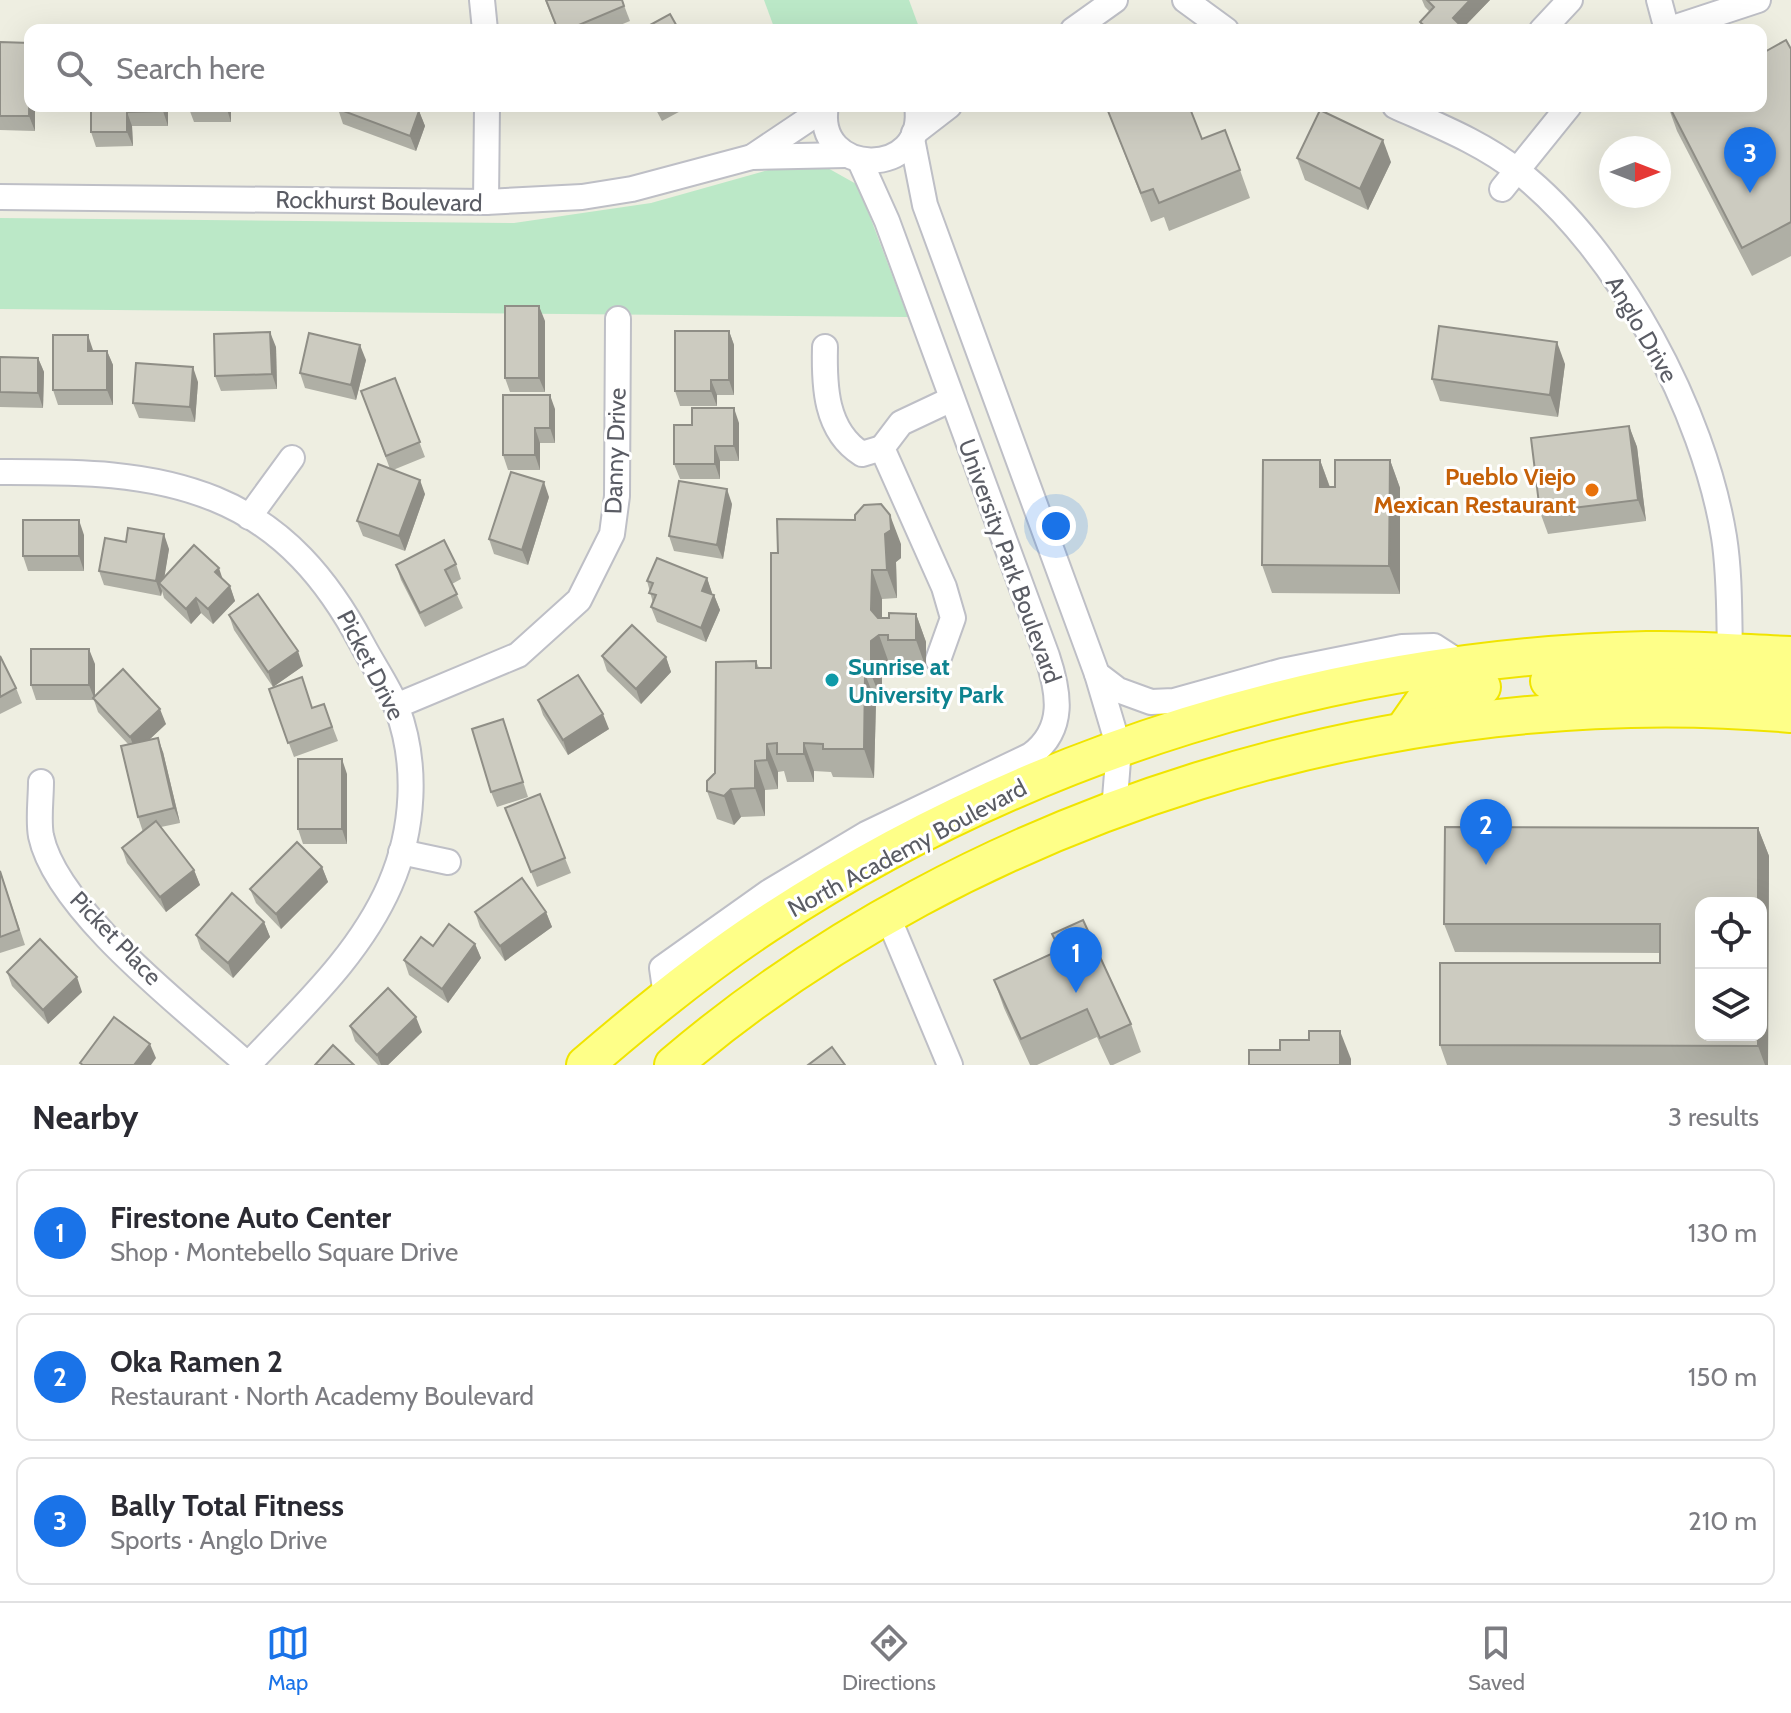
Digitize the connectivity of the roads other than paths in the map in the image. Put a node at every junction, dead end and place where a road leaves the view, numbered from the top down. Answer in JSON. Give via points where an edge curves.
{"nodes":[{"id":1,"x":482,"y":0,"type":"edge"},
{"id":2,"x":1115,"y":0,"type":"edge"},
{"id":3,"x":1185,"y":0,"type":"edge"},
{"id":4,"x":1570,"y":0,"type":"edge"},
{"id":5,"x":1659,"y":0,"type":"edge"},
{"id":6,"x":1758,"y":0,"type":"edge"},
{"id":7,"x":484,"y":24,"type":"edge"},
{"id":8,"x":1081,"y":24,"type":"edge"},
{"id":9,"x":1218,"y":24,"type":"edge"},
{"id":10,"x":1548,"y":24,"type":"edge"},
{"id":11,"x":1665,"y":24,"type":"edge"},
{"id":12,"x":1685,"y":24,"type":"edge"},
{"id":13,"x":487,"y":112,"type":"edge"},
{"id":14,"x":819,"y":112,"type":"edge"},
{"id":15,"x":826,"y":112,"type":"edge"},
{"id":16,"x":916,"y":112,"type":"edge"},
{"id":17,"x":942,"y":112,"type":"edge"},
{"id":18,"x":1408,"y":112,"type":"edge"},
{"id":19,"x":1564,"y":112,"type":"edge"},
{"id":20,"x":913,"y":136,"type":"junction"},
{"id":21,"x":752,"y":157,"type":"junction"},
{"id":22,"x":853,"y":158,"type":"junction"},
{"id":23,"x":1510,"y":180,"type":"junction"},
{"id":24,"x":0,"y":197,"type":"edge"},
{"id":25,"x":486,"y":202,"type":"junction"},
{"id":26,"x":618,"y":319,"type":"dead end"},
{"id":27,"x":825,"y":347,"type":"dead end"},
{"id":28,"x":952,"y":399,"type":"junction"},
{"id":29,"x":882,"y":448,"type":"junction"},
{"id":30,"x":292,"y":458,"type":"dead end"},
{"id":31,"x":0,"y":472,"type":"edge"},
{"id":32,"x":249,"y":517,"type":"junction"},
{"id":33,"x":1730,"y":653,"type":"junction"},
{"id":34,"x":1791,"y":655,"type":"edge"},
{"id":35,"x":938,"y":660,"type":"dead end"},
{"id":36,"x":1465,"y":666,"type":"junction"},
{"id":37,"x":1097,"y":674,"type":"junction"},
{"id":38,"x":1791,"y":678,"type":"edge"},
{"id":39,"x":396,"y":706,"type":"junction"},
{"id":40,"x":1791,"y":714,"type":"edge"},
{"id":41,"x":1403,"y":731,"type":"junction"},
{"id":42,"x":1119,"y":748,"type":"junction"},
{"id":43,"x":41,"y":782,"type":"dead end"},
{"id":44,"x":1114,"y":811,"type":"junction"},
{"id":45,"x":401,"y":852,"type":"junction"},
{"id":46,"x":448,"y":862,"type":"dead end"},
{"id":47,"x":888,"y":917,"type":"junction"},
{"id":48,"x":666,"y":996,"type":"junction"},
{"id":49,"x":248,"y":1065,"type":"edge"},
{"id":50,"x":585,"y":1065,"type":"edge"},
{"id":51,"x":673,"y":1065,"type":"edge"},
{"id":52,"x":950,"y":1065,"type":"edge"}],
"edges":[{"from":1,"to":7,"type":"street"},
{"from":2,"to":8,"type":"street"},
{"from":3,"to":9,"type":"street"},
{"from":4,"to":10,"type":"street"},
{"from":5,"to":11,"type":"street"},
{"from":6,"to":12,"type":"street"},
{"from":13,"to":25,"type":"street"},
{"from":14,"to":21,"type":"street","name":"Rockhurst Boulevard"},
{"from":15,"to":22,"type":"street","name":"University Park Boulevard","via":[[827,131]]},
{"from":16,"to":20,"type":"street","name":"University Park Boulevard"},
{"from":17,"to":20,"type":"street"},
{"from":18,"to":23,"type":"street","name":"Anglo Drive","via":[[1457,134]]},
{"from":19,"to":23,"type":"street"},
{"from":20,"to":22,"type":"street","name":"Rockhurst Boulevard","via":[[890,158]]},
{"from":20,"to":37,"type":"street","name":"University Park Boulevard","via":[[925,205]]},
{"from":21,"to":22,"type":"street","name":"Rockhurst Boulevard"},
{"from":21,"to":25,"type":"street","name":"Rockhurst Boulevard","via":[[632,189]]},
{"from":22,"to":28,"type":"street","name":"University Park Boulevard","via":[[887,221]]},
{"from":23,"to":33,"type":"street","name":"Anglo Drive","via":[[1590,244],[1685,405],[1714,490],[1724,539]]},
{"from":24,"to":25,"type":"street","name":"Rockhurst Boulevard"},
{"from":26,"to":39,"type":"street","name":"Danny Drive","via":[[612,534],[579,600],[518,655]]},
{"from":27,"to":29,"type":"street","via":[[829,411],[841,435],[862,454]]},
{"from":28,"to":29,"type":"street","via":[[901,423]]},
{"from":28,"to":48,"type":"street","name":"University Park Boulevard","via":[[1055,681],[1058,712],[1049,737],[1031,755],[866,834],[769,892],[662,968]]},
{"from":29,"to":35,"type":"street","via":[[953,618]]},
{"from":30,"to":32,"type":"street"},
{"from":31,"to":32,"type":"street","name":"Picket Drive","via":[[110,475],[168,484],[218,500]]},
{"from":32,"to":39,"type":"street","name":"Picket Drive","via":[[279,536],[329,587]]},
{"from":33,"to":34,"type":"highway","name":"North Academy Boulevard"},
{"from":33,"to":36,"type":"highway","name":"North Academy Boulevard","via":[[1647,650]]},
{"from":36,"to":37,"type":"street","name":"University Park Boulevard","via":[[1434,646],[1402,647],[1151,702],[1118,690]]},
{"from":36,"to":42,"type":"highway","name":"North Academy Boulevard","via":[[1330,688],[1212,717]]},
{"from":37,"to":42,"type":"street","name":"University Park Boulevard"},
{"from":38,"to":41,"type":"highway","via":[[1609,678],[1458,690],[1426,698]]},
{"from":39,"to":45,"type":"street","name":"Picket Drive","via":[[411,779]]},
{"from":40,"to":41,"type":"highway","via":[[1729,708],[1624,709],[1516,715]]},
{"from":41,"to":44,"type":"highway","via":[[1190,783]]},
{"from":42,"to":44,"type":"street","name":"University Park Boulevard"},
{"from":42,"to":48,"type":"highway","name":"North Academy Boulevard","via":[[1019,787],[892,850],[767,923]]},
{"from":43,"to":49,"type":"street","name":"Picket Place","via":[[41,837],[58,874],[84,910]]},
{"from":44,"to":47,"type":"highway"},
{"from":45,"to":46,"type":"street"},
{"from":45,"to":49,"type":"street","name":"Picket Drive","via":[[391,883],[358,944]]},
{"from":47,"to":51,"type":"highway","via":[[765,992]]},
{"from":47,"to":52,"type":"street"},
{"from":48,"to":50,"type":"highway","name":"North Academy Boulevard"}]}
